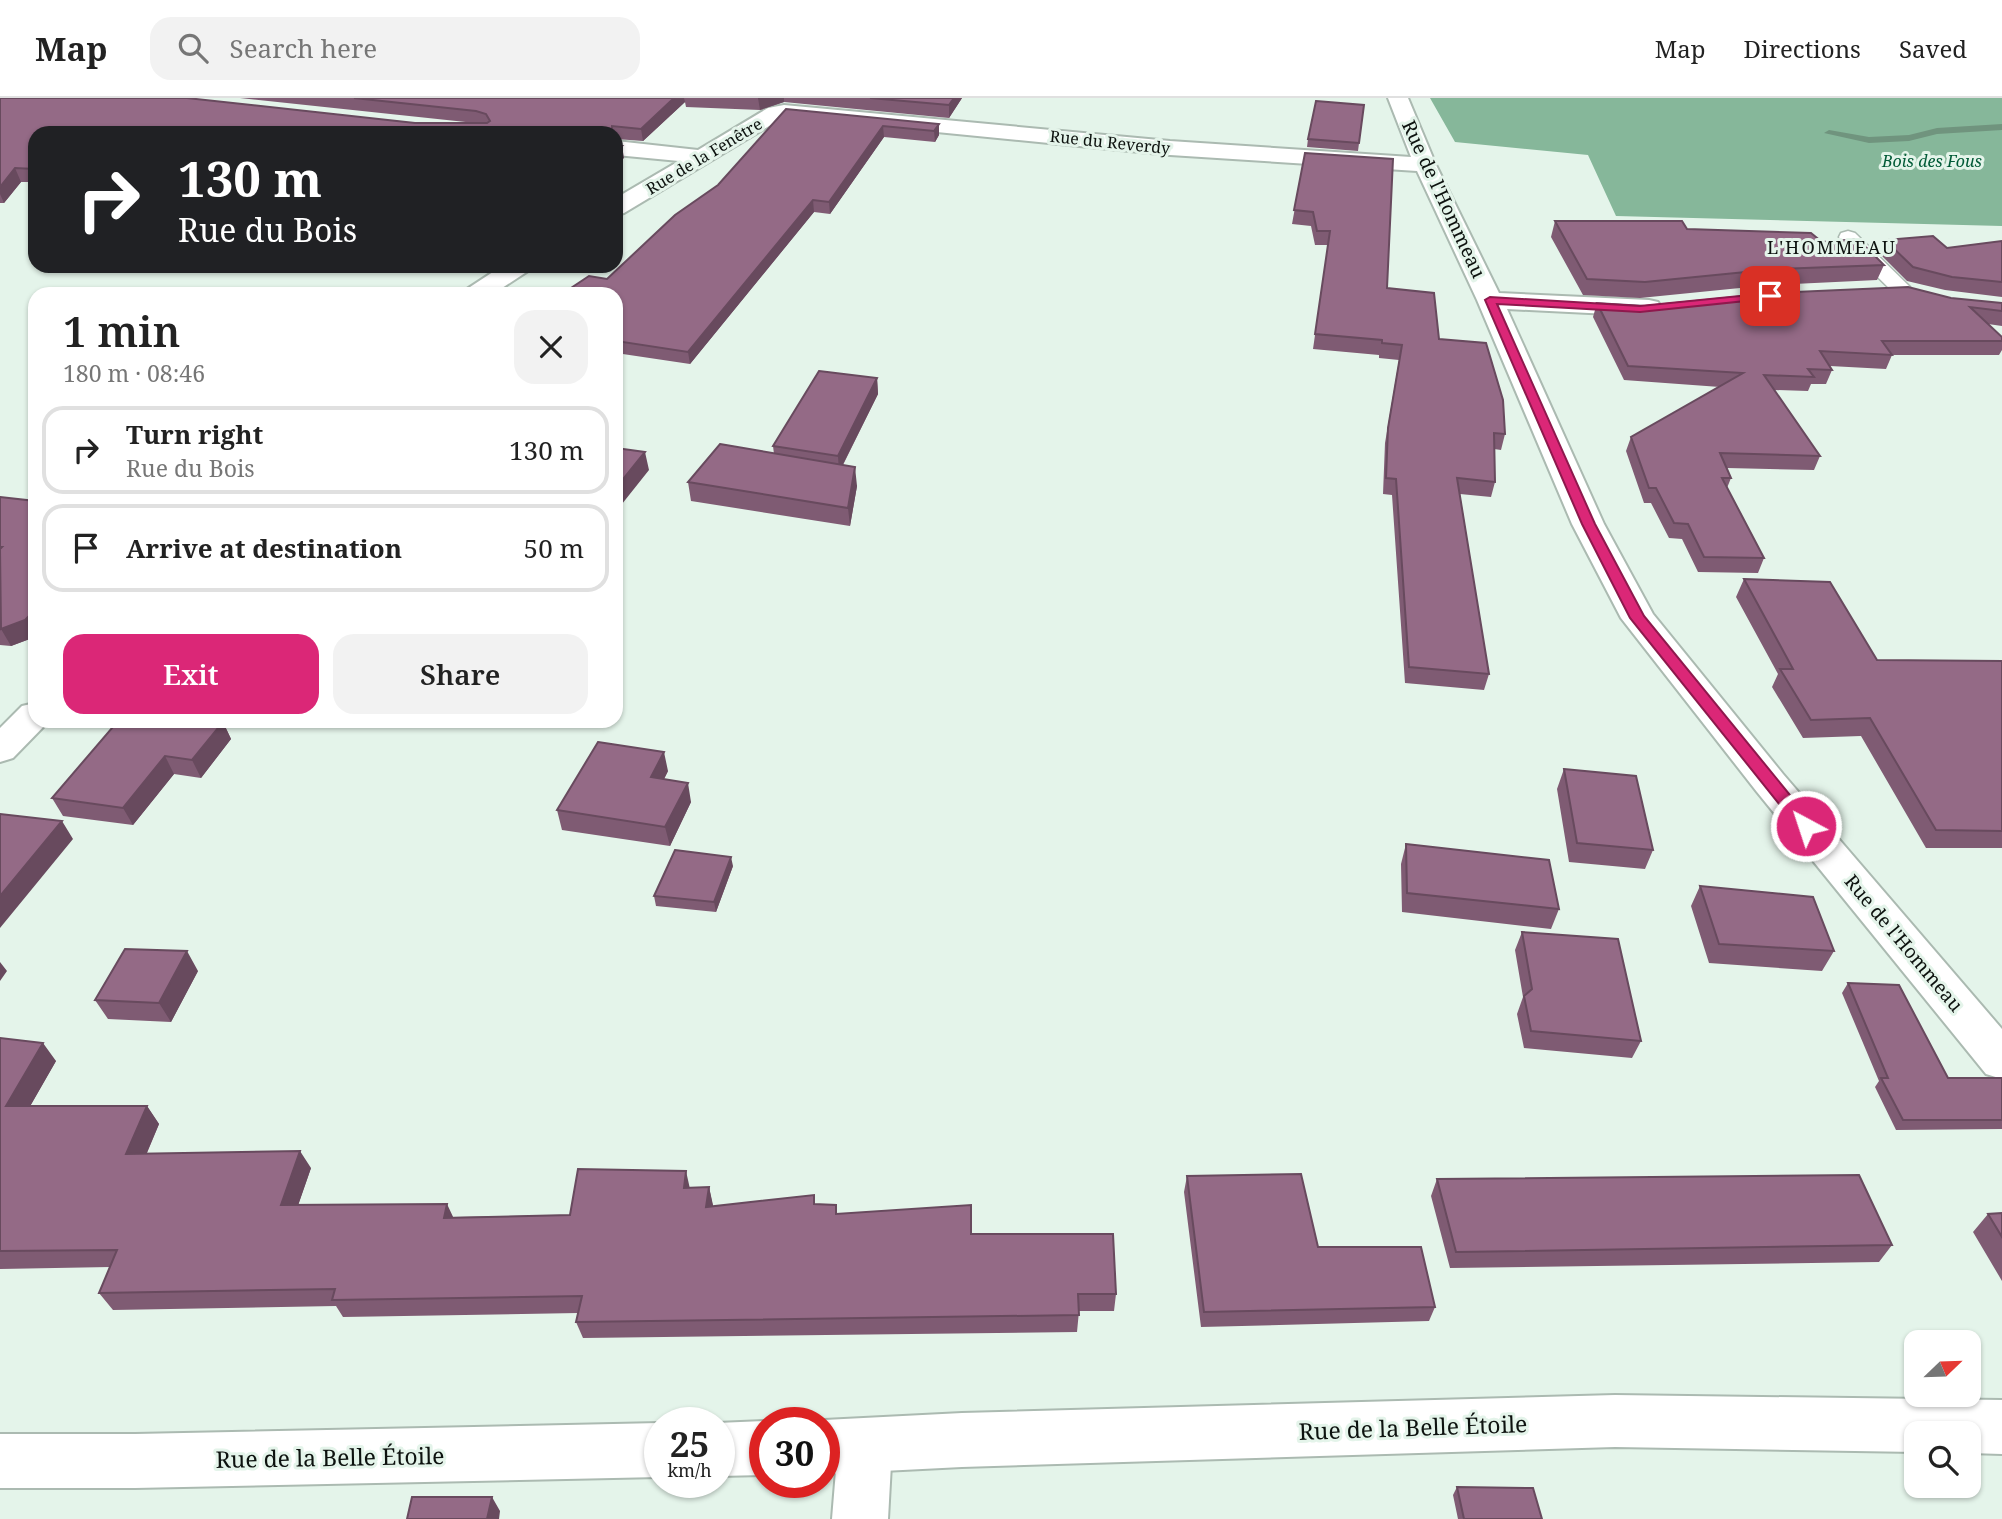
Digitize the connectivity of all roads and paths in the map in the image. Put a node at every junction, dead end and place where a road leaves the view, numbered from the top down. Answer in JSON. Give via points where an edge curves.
{"nodes":[{"id":1,"x":1398,"y":98,"type":"edge"},
{"id":2,"x":794,"y":111,"type":"joint"},
{"id":3,"x":623,"y":149,"type":"edge"},
{"id":4,"x":701,"y":157,"type":"junction"},
{"id":5,"x":1425,"y":165,"type":"junction"},
{"id":6,"x":623,"y":204,"type":"edge"},
{"id":7,"x":1848,"y":237,"type":"edge"},
{"id":8,"x":508,"y":273,"type":"edge"},
{"id":9,"x":487,"y":287,"type":"edge"},
{"id":10,"x":1865,"y":291,"type":"edge"},
{"id":11,"x":1913,"y":293,"type":"joint"},
{"id":12,"x":1490,"y":300,"type":"junction"},
{"id":13,"x":1679,"y":305,"type":"edge"},
{"id":14,"x":28,"y":722,"type":"edge"},
{"id":15,"x":0,"y":749,"type":"edge"},
{"id":16,"x":2002,"y":1061,"type":"edge"},
{"id":17,"x":2002,"y":1427,"type":"edge"},
{"id":18,"x":844,"y":1446,"type":"edge"},
{"id":19,"x":644,"y":1450,"type":"edge"},
{"id":20,"x":0,"y":1461,"type":"edge"},
{"id":21,"x":860,"y":1519,"type":"edge"}],
"edges":[{"from":1,"to":5,"type":"street","name":"Rue de l'Hommeau"},
{"from":2,"to":4,"type":"street","name":"Rue de la Fenêtre","via":[[776,113]]},
{"from":2,"to":5,"type":"street","name":"Rue du Reverdy","via":[[1170,148]]},
{"from":3,"to":4,"type":"street"},
{"from":4,"to":6,"type":"street","name":"Rue de la Fenêtre"},
{"from":5,"to":12,"type":"street","name":"Rue de l'Hommeau"},
{"from":7,"to":11,"type":"lane"},
{"from":8,"to":9,"type":"street"},
{"from":10,"to":11,"type":"street"},
{"from":12,"to":13,"type":"street","via":[[1640,309]]},
{"from":12,"to":16,"type":"street","name":"Rue de l'Hommeau","via":[[1588,524],[1637,618]]},
{"from":14,"to":15,"type":"street"},
{"from":17,"to":18,"type":"street","name":"Rue de la Belle Étoile","via":[[1615,1421]]},
{"from":18,"to":21,"type":"street"},
{"from":19,"to":20,"type":"street","name":"Rue de la Belle Étoile"}]}
